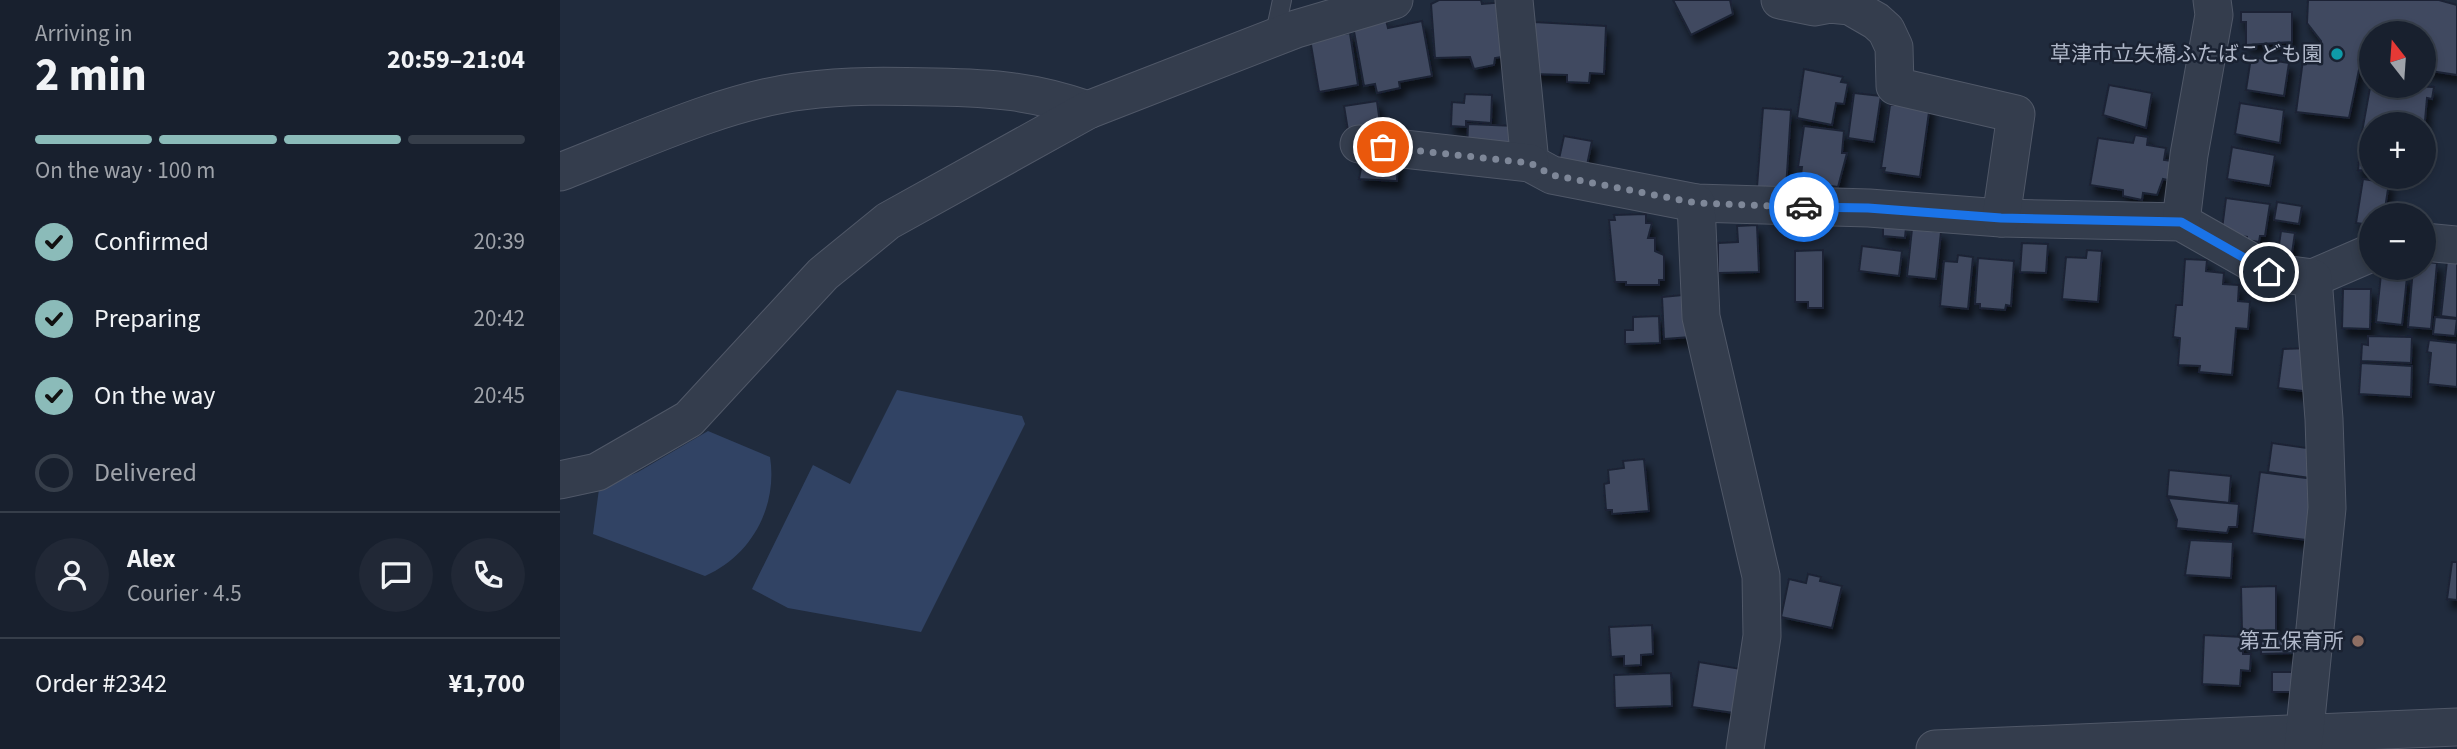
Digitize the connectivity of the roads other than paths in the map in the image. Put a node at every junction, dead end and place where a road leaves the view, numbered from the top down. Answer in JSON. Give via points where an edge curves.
{"nodes":[{"id":1,"x":1282,"y":0,"type":"edge"},
{"id":2,"x":1394,"y":0,"type":"edge"},
{"id":3,"x":1514,"y":0,"type":"edge"},
{"id":4,"x":1780,"y":0,"type":"edge"},
{"id":5,"x":2212,"y":0,"type":"edge"},
{"id":6,"x":1274,"y":38,"type":"junction"},
{"id":7,"x":1088,"y":110,"type":"junction"},
{"id":8,"x":1359,"y":144,"type":"dead end"},
{"id":9,"x":1530,"y":163,"type":"junction"},
{"id":10,"x":560,"y":172,"type":"edge"},
{"id":11,"x":1696,"y":203,"type":"junction"},
{"id":12,"x":2001,"y":218,"type":"junction"},
{"id":13,"x":2181,"y":222,"type":"junction"},
{"id":14,"x":2436,"y":243,"type":"edge"},
{"id":15,"x":2457,"y":245,"type":"edge"},
{"id":16,"x":2359,"y":258,"type":"edge"},
{"id":17,"x":2313,"y":278,"type":"junction"},
{"id":18,"x":560,"y":480,"type":"edge"},
{"id":19,"x":2457,"y":727,"type":"edge"},
{"id":20,"x":2303,"y":742,"type":"edge"},
{"id":21,"x":1745,"y":749,"type":"edge"},
{"id":22,"x":1935,"y":749,"type":"edge"}],
"edges":[{"from":1,"to":6,"type":"lane"},
{"from":2,"to":6,"type":"street"},
{"from":3,"to":9,"type":"street"},
{"from":4,"to":12,"type":"street","via":[[1814,7],[1850,6],[1876,22],[1894,47],[1895,86],[2016,114]]},
{"from":5,"to":13,"type":"street","via":[[2214,15]]},
{"from":6,"to":7,"type":"street"},
{"from":7,"to":10,"type":"street","via":[[1045,95],[992,88],[880,86],[801,91],[719,112]]},
{"from":7,"to":18,"type":"street","via":[[888,221],[823,274],[689,419],[597,472]]},
{"from":8,"to":9,"type":"street"},
{"from":9,"to":11,"type":"street","via":[[1552,175]]},
{"from":11,"to":12,"type":"street"},
{"from":11,"to":21,"type":"street","via":[[1701,317],[1761,576],[1762,636]]},
{"from":12,"to":13,"type":"street"},
{"from":13,"to":17,"type":"street","via":[[2269,272]]},
{"from":14,"to":15,"type":"street"},
{"from":16,"to":17,"type":"street"},
{"from":17,"to":20,"type":"street","via":[[2327,508]]},
{"from":19,"to":20,"type":"street"},
{"from":20,"to":22,"type":"street"}]}
